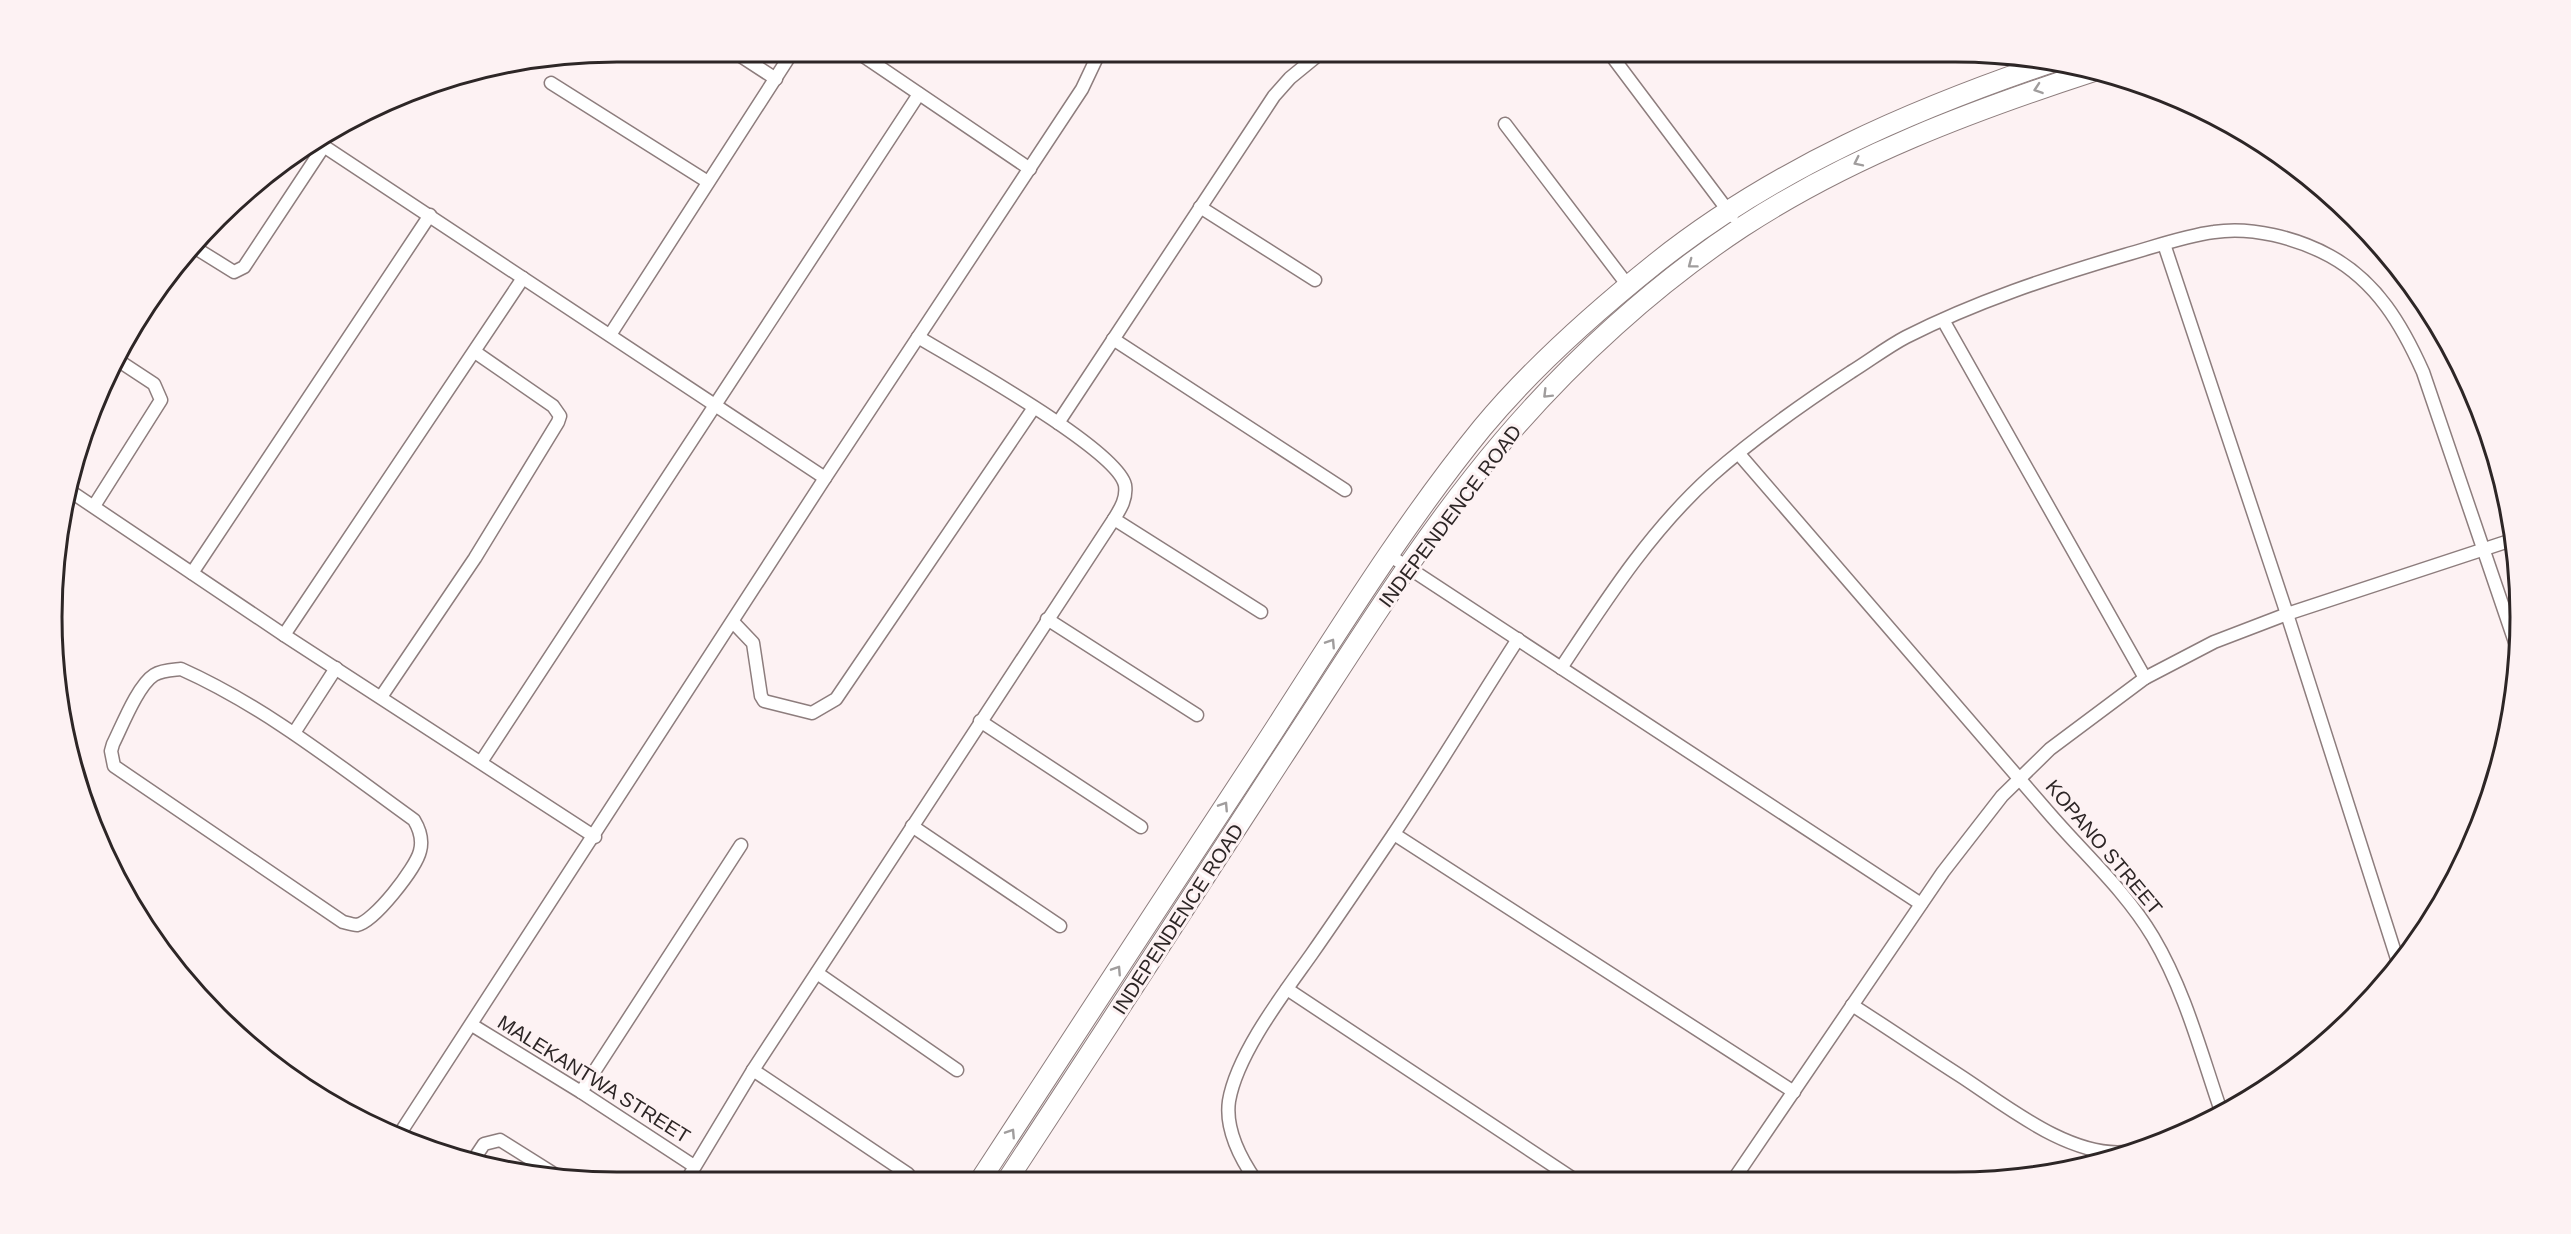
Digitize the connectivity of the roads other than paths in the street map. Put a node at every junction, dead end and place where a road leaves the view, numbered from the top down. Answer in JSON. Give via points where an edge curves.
{"nodes":[{"id":1,"x":750,"y":62,"type":"edge"},
{"id":2,"x":786,"y":62,"type":"edge"},
{"id":3,"x":872,"y":62,"type":"edge"},
{"id":4,"x":1095,"y":62,"type":"edge"},
{"id":5,"x":1308,"y":62,"type":"edge"},
{"id":6,"x":1616,"y":62,"type":"edge"},
{"id":7,"x":2037,"y":68,"type":"edge"},
{"id":8,"x":2080,"y":76,"type":"edge"},
{"id":9,"x":776,"y":79,"type":"junction"},
{"id":10,"x":551,"y":83,"type":"dead end"},
{"id":11,"x":919,"y":94,"type":"junction"},
{"id":12,"x":1505,"y":124,"type":"dead end"},
{"id":13,"x":323,"y":146,"type":"edge"},
{"id":14,"x":319,"y":148,"type":"edge"},
{"id":15,"x":1030,"y":169,"type":"junction"},
{"id":16,"x":708,"y":182,"type":"junction"},
{"id":17,"x":1200,"y":207,"type":"junction"},
{"id":18,"x":1728,"y":211,"type":"junction"},
{"id":19,"x":430,"y":215,"type":"junction"},
{"id":20,"x":1741,"y":228,"type":"junction"},
{"id":21,"x":2164,"y":244,"type":"junction"},
{"id":22,"x":199,"y":251,"type":"edge"},
{"id":23,"x":523,"y":278,"type":"junction"},
{"id":24,"x":1315,"y":280,"type":"dead end"},
{"id":25,"x":1629,"y":287,"type":"junction"},
{"id":26,"x":1943,"y":320,"type":"junction"},
{"id":27,"x":610,"y":335,"type":"junction"},
{"id":28,"x":918,"y":337,"type":"junction"},
{"id":29,"x":1113,"y":339,"type":"junction"},
{"id":30,"x":475,"y":352,"type":"junction"},
{"id":31,"x":123,"y":364,"type":"edge"},
{"id":32,"x":717,"y":406,"type":"junction"},
{"id":33,"x":1033,"y":409,"type":"junction"},
{"id":34,"x":1058,"y":423,"type":"junction"},
{"id":35,"x":1739,"y":454,"type":"junction"},
{"id":36,"x":825,"y":478,"type":"junction"},
{"id":37,"x":1346,"y":490,"type":"dead end"},
{"id":38,"x":75,"y":494,"type":"edge"},
{"id":39,"x":94,"y":506,"type":"junction"},
{"id":40,"x":1114,"y":519,"type":"junction"},
{"id":41,"x":2505,"y":542,"type":"edge"},
{"id":42,"x":2484,"y":549,"type":"junction"},
{"id":43,"x":1389,"y":555,"type":"junction"},
{"id":44,"x":1408,"y":567,"type":"junction"},
{"id":45,"x":192,"y":573,"type":"junction"},
{"id":46,"x":1261,"y":612,"type":"dead end"},
{"id":47,"x":2288,"y":614,"type":"junction"},
{"id":48,"x":1047,"y":619,"type":"junction"},
{"id":49,"x":733,"y":622,"type":"junction"},
{"id":50,"x":2510,"y":626,"type":"edge"},
{"id":51,"x":284,"y":635,"type":"junction"},
{"id":52,"x":1518,"y":639,"type":"junction"},
{"id":53,"x":336,"y":668,"type":"junction"},
{"id":54,"x":1561,"y":668,"type":"junction"},
{"id":55,"x":2145,"y":678,"type":"junction"},
{"id":56,"x":381,"y":697,"type":"junction"},
{"id":57,"x":1197,"y":715,"type":"dead end"},
{"id":58,"x":980,"y":721,"type":"junction"},
{"id":59,"x":294,"y":733,"type":"junction"},
{"id":60,"x":481,"y":762,"type":"junction"},
{"id":61,"x":2020,"y":777,"type":"junction"},
{"id":62,"x":912,"y":826,"type":"junction"},
{"id":63,"x":1141,"y":827,"type":"dead end"},
{"id":64,"x":1394,"y":834,"type":"junction"},
{"id":65,"x":595,"y":837,"type":"junction"},
{"id":66,"x":741,"y":845,"type":"dead end"},
{"id":67,"x":1921,"y":904,"type":"junction"},
{"id":68,"x":1060,"y":926,"type":"dead end"},
{"id":69,"x":2396,"y":953,"type":"edge"},
{"id":70,"x":817,"y":973,"type":"junction"},
{"id":71,"x":1287,"y":989,"type":"junction"},
{"id":72,"x":1852,"y":1005,"type":"junction"},
{"id":73,"x":472,"y":1025,"type":"junction"},
{"id":74,"x":753,"y":1070,"type":"junction"},
{"id":75,"x":957,"y":1070,"type":"dead end"},
{"id":76,"x":581,"y":1092,"type":"junction"},
{"id":77,"x":1794,"y":1092,"type":"junction"},
{"id":78,"x":2219,"y":1105,"type":"edge"},
{"id":79,"x":403,"y":1129,"type":"edge"},
{"id":80,"x":2106,"y":1151,"type":"edge"},
{"id":81,"x":477,"y":1155,"type":"edge"},
{"id":82,"x":545,"y":1168,"type":"edge"},
{"id":83,"x":685,"y":1172,"type":"edge"},
{"id":84,"x":694,"y":1172,"type":"edge"},
{"id":85,"x":906,"y":1172,"type":"edge"},
{"id":86,"x":986,"y":1172,"type":"edge"},
{"id":87,"x":1013,"y":1172,"type":"edge"},
{"id":88,"x":1250,"y":1172,"type":"edge"},
{"id":89,"x":1563,"y":1172,"type":"edge"},
{"id":90,"x":1739,"y":1172,"type":"edge"}],
"edges":[{"from":1,"to":9,"type":"street"},
{"from":2,"to":9,"type":"street"},
{"from":3,"to":11,"type":"street"},
{"from":4,"to":15,"type":"street","via":[[1082,89]]},
{"from":5,"to":17,"type":"street","via":[[1279,90]]},
{"from":6,"to":18,"type":"street"},
{"from":7,"to":18,"type":"main road","name":"INDEPENDENCE ROAD","via":[[1921,110],[1853,140]]},
{"from":8,"to":20,"type":"main road","name":"INDEPENDENCE ROAD","one_way":true,"via":[[1926,129],[1805,189]]},
{"from":9,"to":16,"type":"street"},
{"from":10,"to":16,"type":"street"},
{"from":11,"to":15,"type":"street"},
{"from":11,"to":32,"type":"street"},
{"from":12,"to":25,"type":"street"},
{"from":13,"to":19,"type":"street"},
{"from":14,"to":22,"type":"street","via":[[244,267],[234,272]]},
{"from":15,"to":28,"type":"street"},
{"from":16,"to":27,"type":"street"},
{"from":17,"to":24,"type":"street"},
{"from":17,"to":29,"type":"street"},
{"from":18,"to":20,"type":"street"},
{"from":18,"to":25,"type":"main road","name":"INDEPENDENCE ROAD"},
{"from":19,"to":23,"type":"street"},
{"from":19,"to":45,"type":"street"},
{"from":20,"to":44,"type":"main road","name":"INDEPENDENCE ROAD","one_way":true,"via":[[1663,287],[1544,396],[1502,442]]},
{"from":21,"to":26,"type":"street","via":[[2081,268]]},
{"from":21,"to":42,"type":"street","via":[[2215,232],[2261,234],[2330,256],[2372,287],[2406,334],[2423,372]]},
{"from":21,"to":47,"type":"street"},
{"from":23,"to":27,"type":"street"},
{"from":23,"to":30,"type":"street"},
{"from":25,"to":43,"type":"main road","name":"INDEPENDENCE ROAD","via":[[1525,381],[1483,427]]},
{"from":26,"to":35,"type":"street","via":[[1904,339],[1801,404]]},
{"from":26,"to":55,"type":"street"},
{"from":27,"to":32,"type":"street"},
{"from":28,"to":33,"type":"street"},
{"from":28,"to":36,"type":"street"},
{"from":29,"to":34,"type":"street"},
{"from":29,"to":37,"type":"street"},
{"from":30,"to":51,"type":"street"},
{"from":30,"to":56,"type":"street","via":[[553,406],[560,416],[475,558]]},
{"from":31,"to":39,"type":"street","via":[[154,384],[161,400]]},
{"from":32,"to":36,"type":"street"},
{"from":32,"to":60,"type":"street"},
{"from":33,"to":34,"type":"street"},
{"from":33,"to":49,"type":"street","via":[[837,699],[812,713],[764,701],[753,643]]},
{"from":34,"to":40,"type":"street","via":[[1118,470],[1125,494]]},
{"from":35,"to":54,"type":"street","via":[[1712,475],[1649,541]]},
{"from":35,"to":61,"type":"street","name":"KOPANO STREET"},
{"from":36,"to":49,"type":"street"},
{"from":38,"to":39,"type":"street"},
{"from":39,"to":45,"type":"street"},
{"from":40,"to":46,"type":"street"},
{"from":40,"to":48,"type":"street"},
{"from":41,"to":42,"type":"street"},
{"from":42,"to":47,"type":"street"},
{"from":42,"to":50,"type":"street"},
{"from":43,"to":44,"type":"street"},
{"from":86,"to":43,"type":"main road","name":"INDEPENDENCE ROAD","one_way":true},
{"from":44,"to":52,"type":"street"},
{"from":44,"to":87,"type":"main road","name":"INDEPENDENCE ROAD"},
{"from":45,"to":51,"type":"street"},
{"from":47,"to":55,"type":"street","via":[[2206,646]]},
{"from":47,"to":69,"type":"street"},
{"from":48,"to":57,"type":"street"},
{"from":48,"to":58,"type":"street"},
{"from":49,"to":65,"type":"street"},
{"from":51,"to":53,"type":"street"},
{"from":52,"to":54,"type":"street"},
{"from":52,"to":64,"type":"street"},
{"from":53,"to":56,"type":"street"},
{"from":53,"to":59,"type":"street"},
{"from":54,"to":67,"type":"street"},
{"from":55,"to":61,"type":"street","via":[[2087,719]]},
{"from":56,"to":60,"type":"street"},
{"from":58,"to":62,"type":"street"},
{"from":58,"to":63,"type":"street"},
{"from":59,"to":59,"type":"street","via":[[204,679],[181,669],[166,670],[144,685],[111,751],[114,766],[122,773],[343,922],[356,925],[385,903],[414,862],[420,851],[420,831],[414,820]]},
{"from":60,"to":65,"type":"street"},
{"from":61,"to":67,"type":"street","via":[[1973,831]]},
{"from":61,"to":78,"type":"street","name":"KOPANO STREET","via":[[2124,895],[2153,937],[2185,1005]]},
{"from":62,"to":68,"type":"street"},
{"from":62,"to":70,"type":"street"},
{"from":64,"to":71,"type":"street"},
{"from":64,"to":77,"type":"street"},
{"from":65,"to":73,"type":"street"},
{"from":66,"to":76,"type":"street"},
{"from":67,"to":72,"type":"street"},
{"from":70,"to":74,"type":"street"},
{"from":70,"to":75,"type":"street"},
{"from":71,"to":88,"type":"street","via":[[1258,1034],[1235,1079],[1230,1100],[1230,1125],[1239,1154]]},
{"from":71,"to":89,"type":"street"},
{"from":72,"to":77,"type":"street"},
{"from":72,"to":80,"type":"street","via":[[2030,1121],[2066,1141]]},
{"from":73,"to":76,"type":"street","name":"MALEKANTWA STREET"},
{"from":73,"to":79,"type":"street"},
{"from":74,"to":84,"type":"street"},
{"from":74,"to":85,"type":"street"},
{"from":76,"to":83,"type":"street","name":"MALEKANTWA STREET"},
{"from":77,"to":90,"type":"street"},
{"from":81,"to":82,"type":"street","via":[[484,1144],[500,1140]]}]}
